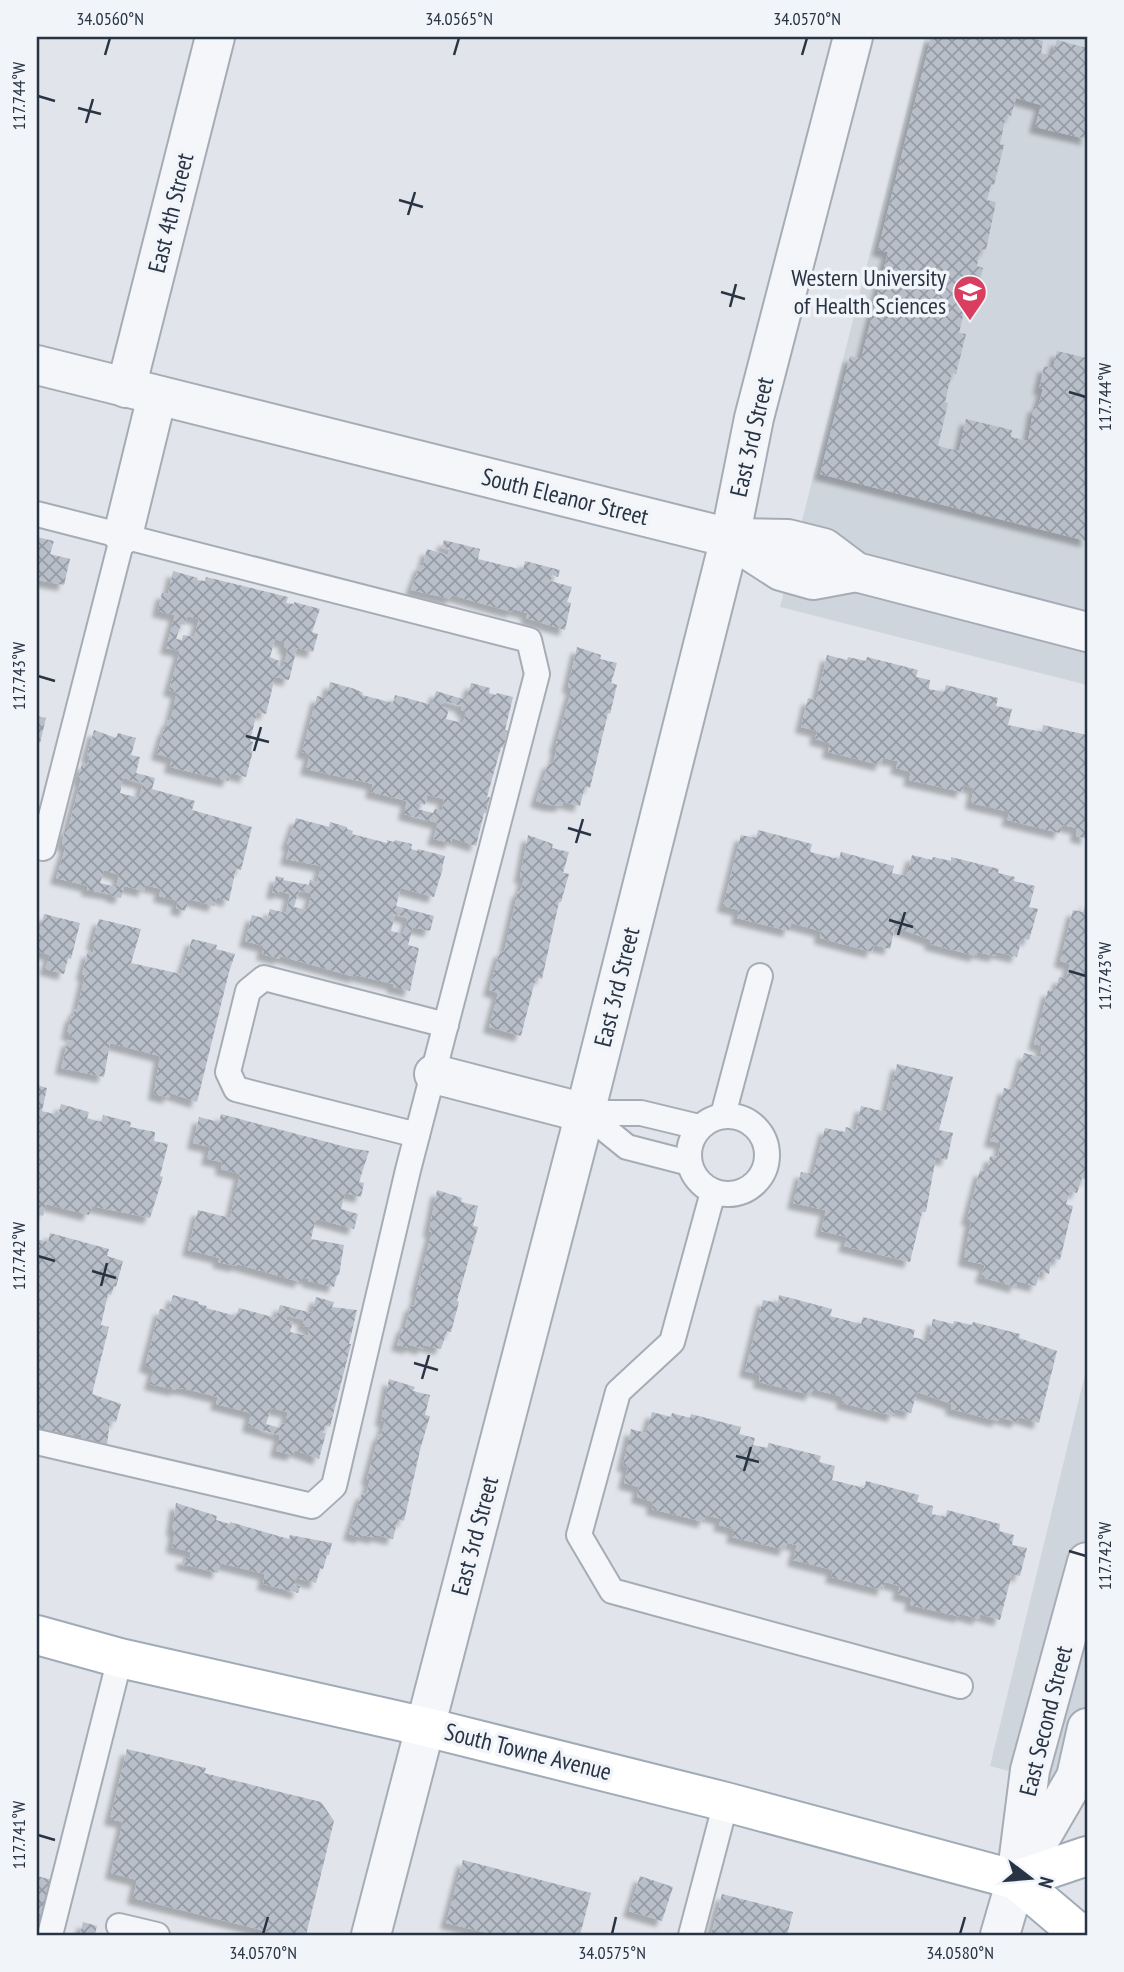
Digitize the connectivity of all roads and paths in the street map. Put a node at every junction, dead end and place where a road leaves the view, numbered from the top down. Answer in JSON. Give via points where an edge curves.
{"nodes":[{"id":1,"x":215,"y":37,"type":"edge"},
{"id":2,"x":853,"y":37,"type":"edge"},
{"id":3,"x":37,"y":365,"type":"edge"},
{"id":4,"x":142,"y":392,"type":"junction"},
{"id":5,"x":37,"y":514,"type":"edge"},
{"id":6,"x":123,"y":535,"type":"junction"},
{"id":7,"x":730,"y":538,"type":"junction"},
{"id":8,"x":1087,"y":632,"type":"edge"},
{"id":9,"x":43,"y":848,"type":"dead end"},
{"id":10,"x":760,"y":976,"type":"dead end"},
{"id":11,"x":446,"y":1026,"type":"junction"},
{"id":12,"x":434,"y":1074,"type":"junction"},
{"id":13,"x":585,"y":1113,"type":"junction"},
{"id":14,"x":723,"y":1115,"type":"junction"},
{"id":15,"x":699,"y":1127,"type":"junction"},
{"id":16,"x":417,"y":1135,"type":"junction"},
{"id":17,"x":689,"y":1163,"type":"junction"},
{"id":18,"x":713,"y":1192,"type":"junction"},
{"id":19,"x":37,"y":1442,"type":"edge"},
{"id":20,"x":1087,"y":1562,"type":"edge"},
{"id":21,"x":37,"y":1634,"type":"edge"},
{"id":22,"x":120,"y":1658,"type":"junction"},
{"id":23,"x":960,"y":1686,"type":"dead end"},
{"id":24,"x":426,"y":1727,"type":"junction"},
{"id":25,"x":1087,"y":1728,"type":"edge"},
{"id":26,"x":726,"y":1802,"type":"junction"},
{"id":27,"x":1087,"y":1856,"type":"edge"},
{"id":28,"x":1016,"y":1880,"type":"junction"},
{"id":29,"x":119,"y":1926,"type":"dead end"},
{"id":30,"x":1087,"y":1933,"type":"edge"},
{"id":31,"x":50,"y":1935,"type":"edge"},
{"id":32,"x":157,"y":1935,"type":"edge"},
{"id":33,"x":371,"y":1935,"type":"edge"},
{"id":34,"x":691,"y":1935,"type":"edge"},
{"id":35,"x":1000,"y":1935,"type":"edge"}],
"edges":[{"from":1,"to":4,"type":"street","name":"East 4th Street"},
{"from":2,"to":7,"type":"street","name":"East 3rd Street","via":[[754,418]]},
{"from":3,"to":4,"type":"street","name":"South Eleanor Street"},
{"from":4,"to":6,"type":"street","name":"East 4th Street"},
{"from":4,"to":7,"type":"street","name":"South Eleanor Street"},
{"from":5,"to":6,"type":"lane"},
{"from":6,"to":9,"type":"lane"},
{"from":6,"to":11,"type":"lane","via":[[529,640],[537,674]]},
{"from":7,"to":8,"type":"street","name":"South Eleanor Street","via":[[781,571],[813,580],[856,572]]},
{"from":7,"to":13,"type":"street","name":"East 3rd Street"},
{"from":10,"to":14,"type":"lane"},
{"from":11,"to":12,"type":"lane"},
{"from":11,"to":16,"type":"lane","via":[[264,978],[248,991],[228,1072],[236,1089]]},
{"from":12,"to":13,"type":"street"},
{"from":12,"to":16,"type":"lane"},
{"from":13,"to":15,"type":"lane","via":[[641,1112]]},
{"from":13,"to":17,"type":"lane","via":[[627,1147]]},
{"from":13,"to":24,"type":"street","name":"East 3rd Street"},
{"from":14,"to":15,"type":"lane"},
{"from":14,"to":18,"type":"lane","via":[[736,1115],[758,1129],[768,1154],[760,1179],[750,1188],[725,1195]]},
{"from":15,"to":17,"type":"lane","via":[[692,1138]]},
{"from":16,"to":19,"type":"lane","via":[[334,1486],[312,1506]]},
{"from":17,"to":18,"type":"lane","via":[[702,1185]]},
{"from":18,"to":23,"type":"lane","via":[[672,1342],[618,1392],[579,1535],[612,1591]]},
{"from":20,"to":28,"type":"street","name":"East Second Street","via":[[1030,1770]]},
{"from":21,"to":22,"type":"main road","name":"South Towne Avenue"},
{"from":22,"to":24,"type":"main road","name":"South Towne Avenue"},
{"from":22,"to":31,"type":"lane"},
{"from":24,"to":26,"type":"main road","name":"South Towne Avenue"},
{"from":24,"to":33,"type":"street","name":"East 3rd Street"},
{"from":25,"to":28,"type":"street","name":"East Second Street","via":[[1076,1777]]},
{"from":26,"to":28,"type":"main road","name":"South Towne Avenue"},
{"from":26,"to":34,"type":"lane"},
{"from":27,"to":28,"type":"main road"},
{"from":28,"to":30,"type":"main road","via":[[1075,1930]]},
{"from":28,"to":35,"type":"street"},
{"from":29,"to":32,"type":"lane"}]}
